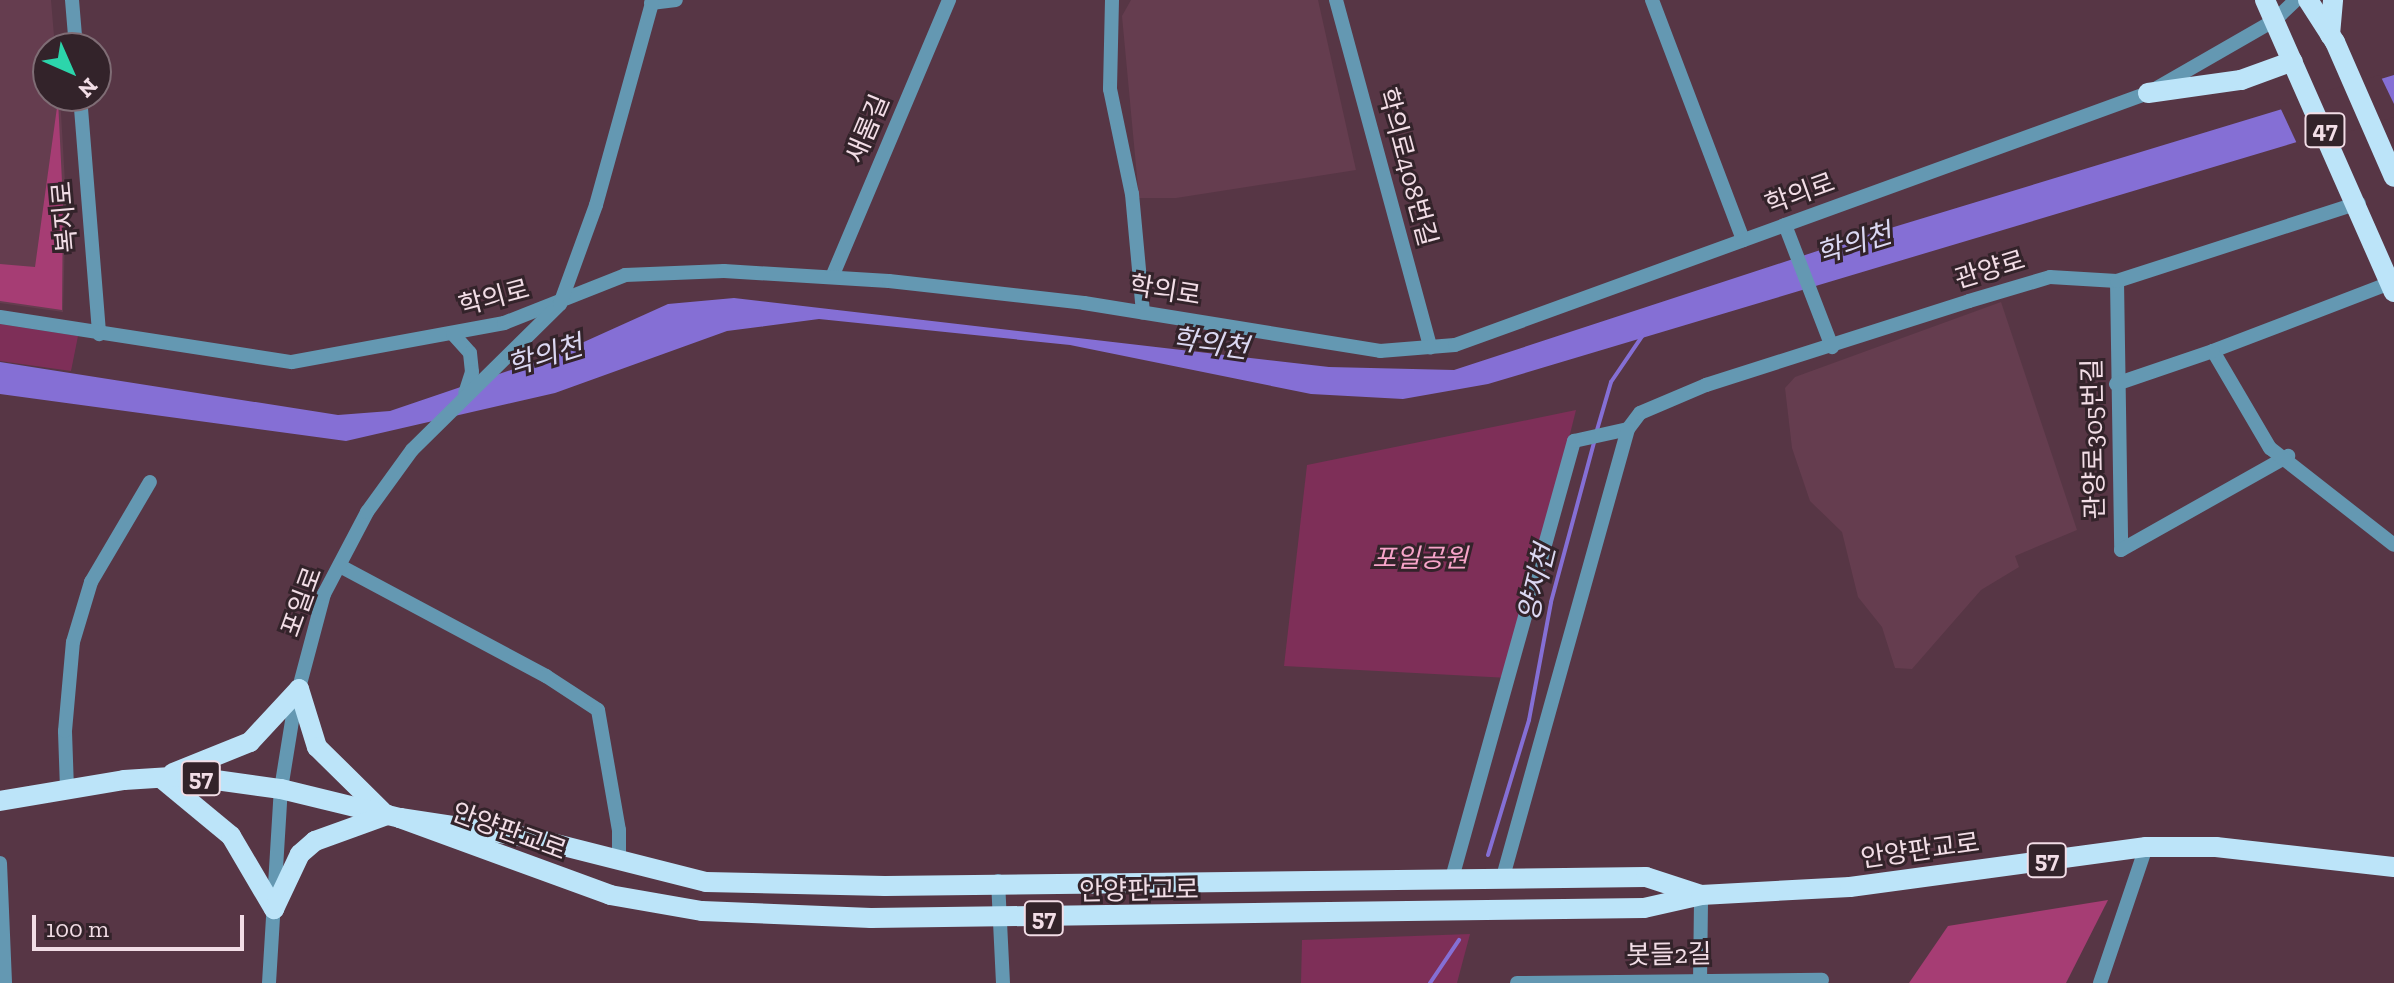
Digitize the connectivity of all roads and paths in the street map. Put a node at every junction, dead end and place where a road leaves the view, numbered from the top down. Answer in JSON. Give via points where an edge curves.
{"nodes":[{"id":1,"x":72,"y":0,"type":"edge"},
{"id":2,"x":676,"y":0,"type":"edge"},
{"id":3,"x":949,"y":0,"type":"edge"},
{"id":4,"x":1112,"y":0,"type":"edge"},
{"id":5,"x":1336,"y":0,"type":"edge"},
{"id":6,"x":1652,"y":0,"type":"edge"},
{"id":7,"x":2265,"y":0,"type":"edge"},
{"id":8,"x":2296,"y":0,"type":"edge"},
{"id":9,"x":2308,"y":0,"type":"edge"},
{"id":10,"x":2333,"y":0,"type":"edge"},
{"id":11,"x":652,"y":2,"type":"edge"},
{"id":12,"x":2275,"y":20,"type":"junction"},
{"id":13,"x":75,"y":32,"type":"edge"},
{"id":14,"x":2330,"y":35,"type":"junction"},
{"id":15,"x":2296,"y":67,"type":"junction"},
{"id":16,"x":2148,"y":93,"type":"junction"},
{"id":17,"x":81,"y":112,"type":"edge"},
{"id":18,"x":2394,"y":176,"type":"edge"},
{"id":19,"x":2356,"y":196,"type":"junction"},
{"id":20,"x":1785,"y":225,"type":"junction"},
{"id":21,"x":1743,"y":240,"type":"junction"},
{"id":22,"x":832,"y":277,"type":"junction"},
{"id":23,"x":2117,"y":281,"type":"junction"},
{"id":24,"x":2392,"y":288,"type":"edge"},
{"id":25,"x":560,"y":304,"type":"junction"},
{"id":26,"x":1143,"y":312,"type":"junction"},
{"id":27,"x":0,"y":317,"type":"edge"},
{"id":28,"x":99,"y":334,"type":"junction"},
{"id":29,"x":459,"y":338,"type":"junction"},
{"id":30,"x":1430,"y":347,"type":"junction"},
{"id":31,"x":1832,"y":347,"type":"junction"},
{"id":32,"x":2213,"y":351,"type":"junction"},
{"id":33,"x":2116,"y":384,"type":"junction"},
{"id":34,"x":464,"y":396,"type":"junction"},
{"id":35,"x":1628,"y":429,"type":"junction"},
{"id":36,"x":2288,"y":456,"type":"junction"},
{"id":37,"x":150,"y":482,"type":"dead end"},
{"id":38,"x":2394,"y":545,"type":"edge"},
{"id":39,"x":340,"y":566,"type":"junction"},
{"id":40,"x":299,"y":689,"type":"junction"},
{"id":41,"x":161,"y":778,"type":"junction"},
{"id":42,"x":67,"y":789,"type":"junction"},
{"id":43,"x":281,"y":789,"type":"junction"},
{"id":44,"x":0,"y":801,"type":"edge"},
{"id":45,"x":394,"y":817,"type":"junction"},
{"id":46,"x":2146,"y":847,"type":"junction"},
{"id":47,"x":619,"y":862,"type":"junction"},
{"id":48,"x":0,"y":863,"type":"edge"},
{"id":49,"x":2394,"y":867,"type":"edge"},
{"id":50,"x":1503,"y":877,"type":"junction"},
{"id":51,"x":1452,"y":878,"type":"junction"},
{"id":52,"x":998,"y":881,"type":"junction"},
{"id":53,"x":1701,"y":895,"type":"junction"},
{"id":54,"x":274,"y":909,"type":"junction"},
{"id":55,"x":1001,"y":919,"type":"junction"},
{"id":56,"x":1700,"y":980,"type":"edge"},
{"id":57,"x":1822,"y":980,"type":"dead end"},
{"id":58,"x":1638,"y":981,"type":"edge"},
{"id":59,"x":1756,"y":981,"type":"edge"},
{"id":60,"x":5,"y":983,"type":"edge"},
{"id":61,"x":269,"y":983,"type":"edge"},
{"id":62,"x":1003,"y":983,"type":"edge"},
{"id":63,"x":1517,"y":983,"type":"edge"},
{"id":64,"x":2100,"y":983,"type":"edge"}],
"edges":[{"from":1,"to":13,"type":"street"},
{"from":2,"to":11,"type":"street"},
{"from":3,"to":22,"type":"street","name":"새롬길"},
{"from":4,"to":26,"type":"street","via":[[1110,89],[1132,194]]},
{"from":5,"to":30,"type":"street","name":"학의로408번길"},
{"from":6,"to":21,"type":"street"},
{"from":7,"to":12,"type":"main road","number":"47"},
{"from":8,"to":12,"type":"street","name":"학의로"},
{"from":9,"to":14,"type":"main road","number":"47"},
{"from":10,"to":14,"type":"main road"},
{"from":11,"to":25,"type":"street","via":[[596,205]]},
{"from":12,"to":15,"type":"main road","number":"47"},
{"from":12,"to":16,"type":"street","name":"학의로"},
{"from":14,"to":18,"type":"main road","number":"47"},
{"from":15,"to":16,"type":"main road"},
{"from":15,"to":19,"type":"main road","number":"47"},
{"from":16,"to":20,"type":"street","name":"학의로"},
{"from":17,"to":28,"type":"street","name":"복지로"},
{"from":19,"to":23,"type":"street","name":"관양로"},
{"from":19,"to":24,"type":"main road","number":"47"},
{"from":20,"to":21,"type":"street","name":"학의로"},
{"from":20,"to":31,"type":"street"},
{"from":21,"to":30,"type":"street","name":"학의로","via":[[1488,335]]},
{"from":22,"to":25,"type":"street","name":"학의로","via":[[724,271],[625,275]]},
{"from":22,"to":26,"type":"street","name":"학의로"},
{"from":23,"to":31,"type":"street","name":"관양로","via":[[2050,277]]},
{"from":23,"to":33,"type":"street","name":"관양로305번길"},
{"from":24,"to":32,"type":"street"},
{"from":25,"to":29,"type":"street","name":"학의로"},
{"from":25,"to":34,"type":"street","name":"포일로"},
{"from":26,"to":30,"type":"street","name":"학의로","via":[[1380,351]]},
{"from":27,"to":28,"type":"street","name":"학의로"},
{"from":28,"to":29,"type":"street","name":"학의로","via":[[292,362]]},
{"from":29,"to":34,"type":"street","via":[[472,372]]},
{"from":31,"to":35,"type":"street","name":"관양로","via":[[1706,385],[1640,413]]},
{"from":32,"to":33,"type":"street"},
{"from":32,"to":36,"type":"street","via":[[2270,448]]},
{"from":33,"to":36,"type":"street","name":"관양로305번길","via":[[2121,550]]},
{"from":34,"to":39,"type":"street","name":"포일로","via":[[412,450],[367,512]]},
{"from":35,"to":50,"type":"street"},
{"from":35,"to":51,"type":"street","via":[[1574,441]]},
{"from":36,"to":38,"type":"street"},
{"from":37,"to":42,"type":"street","via":[[91,582],[73,642],[65,731]]},
{"from":39,"to":40,"type":"street","name":"포일로","via":[[324,594]]},
{"from":39,"to":47,"type":"street","via":[[546,676],[598,710],[619,830]]},
{"from":40,"to":41,"type":"main road","via":[[250,742]]},
{"from":40,"to":43,"type":"street","name":"포일로"},
{"from":40,"to":45,"type":"main road","via":[[317,747],[342,777]]},
{"from":41,"to":42,"type":"main road","name":"안양판교로","number":"57"},
{"from":41,"to":43,"type":"main road","name":"안양판교로","number":"57"},
{"from":41,"to":54,"type":"main road","via":[[231,836]]},
{"from":42,"to":44,"type":"main road","name":"안양판교로","number":"57"},
{"from":43,"to":45,"type":"main road","name":"안양판교로","number":"57"},
{"from":43,"to":54,"type":"street","name":"포일로"},
{"from":45,"to":47,"type":"main road","name":"안양판교로","number":"57","via":[[532,838]]},
{"from":45,"to":54,"type":"main road","via":[[315,841],[300,854]]},
{"from":45,"to":55,"type":"main road","name":"안양판교로","number":"57","via":[[610,895],[702,911]]},
{"from":46,"to":49,"type":"main road","name":"안양판교로","number":"57","via":[[2216,847]]},
{"from":46,"to":53,"type":"main road","name":"안양판교로","number":"57","via":[[1850,887]]},
{"from":46,"to":64,"type":"street"},
{"from":47,"to":52,"type":"main road","name":"안양판교로","number":"57","via":[[706,882],[760,885]]},
{"from":48,"to":60,"type":"street"},
{"from":50,"to":51,"type":"main road","name":"안양판교로","number":"57"},
{"from":50,"to":53,"type":"main road","name":"안양판교로","number":"57","via":[[1646,877]]},
{"from":51,"to":52,"type":"main road","name":"안양판교로","number":"57"},
{"from":52,"to":55,"type":"street"},
{"from":53,"to":55,"type":"main road","name":"안양판교로","number":"57","via":[[1644,908]]},
{"from":53,"to":56,"type":"street"},
{"from":54,"to":61,"type":"street","name":"포일로"},
{"from":55,"to":62,"type":"street"},
{"from":56,"to":58,"type":"street","name":"봇들2길"},
{"from":56,"to":59,"type":"street","name":"봇들2길"},
{"from":57,"to":59,"type":"street","name":"봇들2길"},
{"from":58,"to":63,"type":"street","name":"봇들2길"}]}
